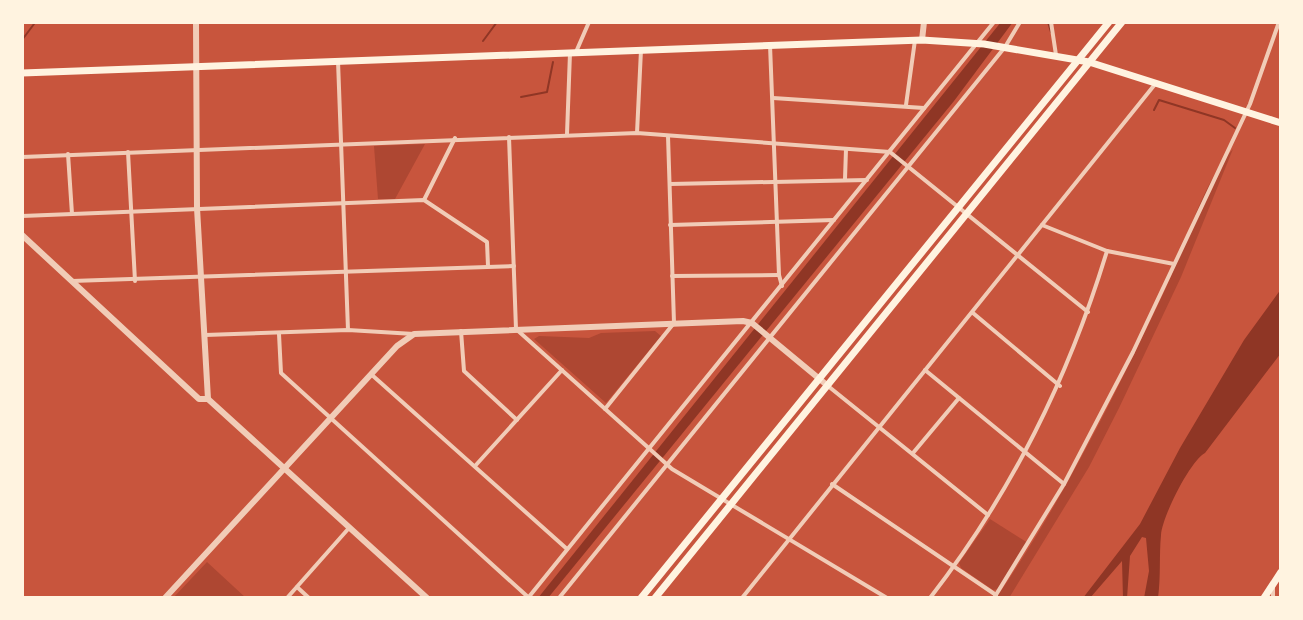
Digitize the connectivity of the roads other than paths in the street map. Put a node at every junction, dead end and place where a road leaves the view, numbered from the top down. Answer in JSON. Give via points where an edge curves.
{"nodes":[{"id":1,"x":196,"y":22,"type":"edge"},
{"id":2,"x":589,"y":22,"type":"edge"},
{"id":3,"x":924,"y":22,"type":"edge"},
{"id":4,"x":994,"y":22,"type":"edge"},
{"id":5,"x":1020,"y":22,"type":"edge"},
{"id":6,"x":1051,"y":22,"type":"edge"},
{"id":7,"x":1109,"y":22,"type":"edge"},
{"id":8,"x":1122,"y":22,"type":"edge"},
{"id":9,"x":1279,"y":22,"type":"edge"},
{"id":10,"x":919,"y":40,"type":"junction"},
{"id":11,"x":980,"y":44,"type":"junction"},
{"id":12,"x":770,"y":45,"type":"junction"},
{"id":13,"x":1003,"y":47,"type":"junction"},
{"id":14,"x":641,"y":50,"type":"junction"},
{"id":15,"x":573,"y":52,"type":"junction"},
{"id":16,"x":1056,"y":56,"type":"junction"},
{"id":17,"x":1079,"y":60,"type":"junction"},
{"id":18,"x":338,"y":61,"type":"junction"},
{"id":19,"x":1089,"y":62,"type":"junction"},
{"id":20,"x":194,"y":68,"type":"junction"},
{"id":21,"x":22,"y":73,"type":"edge"},
{"id":22,"x":1157,"y":82,"type":"junction"},
{"id":23,"x":773,"y":98,"type":"junction"},
{"id":24,"x":906,"y":106,"type":"junction"},
{"id":25,"x":924,"y":108,"type":"junction"},
{"id":26,"x":1249,"y":114,"type":"junction"},
{"id":27,"x":1281,"y":123,"type":"edge"},
{"id":28,"x":637,"y":133,"type":"junction"},
{"id":29,"x":567,"y":134,"type":"junction"},
{"id":30,"x":668,"y":136,"type":"junction"},
{"id":31,"x":509,"y":137,"type":"junction"},
{"id":32,"x":455,"y":138,"type":"junction"},
{"id":33,"x":340,"y":144,"type":"junction"},
{"id":34,"x":774,"y":144,"type":"junction"},
{"id":35,"x":846,"y":149,"type":"junction"},
{"id":36,"x":196,"y":150,"type":"junction"},
{"id":37,"x":128,"y":152,"type":"junction"},
{"id":38,"x":68,"y":154,"type":"junction"},
{"id":39,"x":892,"y":154,"type":"junction"},
{"id":40,"x":22,"y":157,"type":"edge"},
{"id":41,"x":906,"y":165,"type":"junction"},
{"id":42,"x":845,"y":179,"type":"junction"},
{"id":43,"x":775,"y":180,"type":"junction"},
{"id":44,"x":868,"y":180,"type":"junction"},
{"id":45,"x":670,"y":184,"type":"junction"},
{"id":46,"x":424,"y":200,"type":"junction"},
{"id":47,"x":342,"y":204,"type":"junction"},
{"id":48,"x":197,"y":208,"type":"junction"},
{"id":49,"x":131,"y":211,"type":"junction"},
{"id":50,"x":962,"y":212,"type":"junction"},
{"id":51,"x":72,"y":214,"type":"junction"},
{"id":52,"x":22,"y":216,"type":"edge"},
{"id":53,"x":834,"y":220,"type":"junction"},
{"id":54,"x":778,"y":222,"type":"junction"},
{"id":55,"x":670,"y":225,"type":"junction"},
{"id":56,"x":1042,"y":225,"type":"junction"},
{"id":57,"x":22,"y":235,"type":"edge"},
{"id":58,"x":1107,"y":251,"type":"junction"},
{"id":59,"x":1018,"y":256,"type":"junction"},
{"id":60,"x":1175,"y":264,"type":"junction"},
{"id":61,"x":488,"y":266,"type":"junction"},
{"id":62,"x":514,"y":266,"type":"junction"},
{"id":63,"x":344,"y":271,"type":"junction"},
{"id":64,"x":779,"y":275,"type":"junction"},
{"id":65,"x":672,"y":276,"type":"junction"},
{"id":66,"x":202,"y":277,"type":"junction"},
{"id":67,"x":72,"y":281,"type":"junction"},
{"id":68,"x":135,"y":281,"type":"junction"},
{"id":69,"x":782,"y":286,"type":"junction"},
{"id":70,"x":1088,"y":312,"type":"junction"},
{"id":71,"x":973,"y":313,"type":"junction"},
{"id":72,"x":674,"y":323,"type":"junction"},
{"id":73,"x":755,"y":325,"type":"junction"},
{"id":74,"x":516,"y":329,"type":"junction"},
{"id":75,"x":348,"y":330,"type":"junction"},
{"id":76,"x":461,"y":331,"type":"junction"},
{"id":77,"x":279,"y":334,"type":"junction"},
{"id":78,"x":414,"y":334,"type":"junction"},
{"id":79,"x":205,"y":335,"type":"junction"},
{"id":80,"x":768,"y":336,"type":"junction"},
{"id":81,"x":562,"y":370,"type":"junction"},
{"id":82,"x":925,"y":370,"type":"junction"},
{"id":83,"x":372,"y":375,"type":"junction"},
{"id":84,"x":820,"y":380,"type":"junction"},
{"id":85,"x":828,"y":386,"type":"junction"},
{"id":86,"x":1060,"y":386,"type":"junction"},
{"id":87,"x":959,"y":398,"type":"junction"},
{"id":88,"x":208,"y":399,"type":"junction"},
{"id":89,"x":605,"y":409,"type":"junction"},
{"id":90,"x":330,"y":420,"type":"junction"},
{"id":91,"x":517,"y":420,"type":"junction"},
{"id":92,"x":880,"y":427,"type":"junction"},
{"id":93,"x":648,"y":449,"type":"junction"},
{"id":94,"x":1025,"y":451,"type":"junction"},
{"id":95,"x":913,"y":453,"type":"junction"},
{"id":96,"x":665,"y":463,"type":"junction"},
{"id":97,"x":474,"y":466,"type":"junction"},
{"id":98,"x":285,"y":471,"type":"junction"},
{"id":99,"x":832,"y":484,"type":"junction"},
{"id":100,"x":1064,"y":484,"type":"junction"},
{"id":101,"x":722,"y":500,"type":"junction"},
{"id":102,"x":731,"y":505,"type":"junction"},
{"id":103,"x":988,"y":515,"type":"junction"},
{"id":104,"x":349,"y":528,"type":"junction"},
{"id":105,"x":788,"y":539,"type":"junction"},
{"id":106,"x":567,"y":549,"type":"junction"},
{"id":107,"x":954,"y":568,"type":"junction"},
{"id":108,"x":1281,"y":572,"type":"edge"},
{"id":109,"x":1273,"y":584,"type":"junction"},
{"id":110,"x":297,"y":587,"type":"junction"},
{"id":111,"x":995,"y":597,"type":"edge"},
{"id":112,"x":165,"y":598,"type":"edge"},
{"id":113,"x":287,"y":598,"type":"edge"},
{"id":114,"x":309,"y":598,"type":"edge"},
{"id":115,"x":427,"y":598,"type":"edge"},
{"id":116,"x":528,"y":598,"type":"edge"},
{"id":117,"x":559,"y":598,"type":"edge"},
{"id":118,"x":641,"y":598,"type":"edge"},
{"id":119,"x":655,"y":598,"type":"edge"},
{"id":120,"x":742,"y":598,"type":"edge"},
{"id":121,"x":887,"y":598,"type":"edge"},
{"id":122,"x":930,"y":598,"type":"edge"},
{"id":123,"x":1264,"y":598,"type":"edge"},
{"id":124,"x":1273,"y":598,"type":"edge"}],
"edges":[{"from":1,"to":20,"type":"street"},
{"from":2,"to":15,"type":"street"},
{"from":3,"to":10,"type":"street"},
{"from":4,"to":11,"type":"street"},
{"from":5,"to":13,"type":"street"},
{"from":6,"to":16,"type":"street"},
{"from":7,"to":17,"type":"main road"},
{"from":8,"to":19,"type":"main road"},
{"from":9,"to":26,"type":"street"},
{"from":10,"to":11,"type":"main road"},
{"from":10,"to":12,"type":"main road"},
{"from":10,"to":24,"type":"street"},
{"from":11,"to":13,"type":"main road"},
{"from":11,"to":25,"type":"street"},
{"from":12,"to":14,"type":"main road"},
{"from":12,"to":23,"type":"street"},
{"from":13,"to":16,"type":"main road"},
{"from":13,"to":41,"type":"street"},
{"from":14,"to":15,"type":"main road"},
{"from":14,"to":28,"type":"street"},
{"from":15,"to":18,"type":"main road"},
{"from":15,"to":29,"type":"street"},
{"from":16,"to":17,"type":"main road"},
{"from":17,"to":19,"type":"main road"},
{"from":17,"to":50,"type":"main road"},
{"from":18,"to":20,"type":"main road"},
{"from":18,"to":33,"type":"street"},
{"from":19,"to":22,"type":"main road"},
{"from":19,"to":50,"type":"main road"},
{"from":20,"to":21,"type":"main road"},
{"from":20,"to":36,"type":"street"},
{"from":22,"to":26,"type":"main road"},
{"from":22,"to":56,"type":"street"},
{"from":23,"to":24,"type":"street"},
{"from":23,"to":34,"type":"street"},
{"from":24,"to":25,"type":"street"},
{"from":25,"to":39,"type":"street"},
{"from":26,"to":27,"type":"main road"},
{"from":26,"to":60,"type":"street"},
{"from":28,"to":29,"type":"street"},
{"from":28,"to":30,"type":"street"},
{"from":29,"to":31,"type":"street"},
{"from":30,"to":34,"type":"street"},
{"from":30,"to":45,"type":"street"},
{"from":31,"to":32,"type":"street"},
{"from":31,"to":62,"type":"street"},
{"from":32,"to":33,"type":"street"},
{"from":32,"to":46,"type":"street"},
{"from":33,"to":36,"type":"street"},
{"from":33,"to":47,"type":"street"},
{"from":34,"to":35,"type":"street"},
{"from":34,"to":43,"type":"street"},
{"from":35,"to":39,"type":"street"},
{"from":35,"to":42,"type":"street"},
{"from":36,"to":37,"type":"street"},
{"from":36,"to":48,"type":"street"},
{"from":37,"to":38,"type":"street"},
{"from":37,"to":49,"type":"street"},
{"from":38,"to":40,"type":"street"},
{"from":38,"to":51,"type":"street"},
{"from":39,"to":41,"type":"street"},
{"from":39,"to":44,"type":"street"},
{"from":41,"to":50,"type":"street"},
{"from":41,"to":80,"type":"street"},
{"from":42,"to":43,"type":"street"},
{"from":42,"to":44,"type":"street"},
{"from":43,"to":45,"type":"street"},
{"from":43,"to":54,"type":"street"},
{"from":44,"to":53,"type":"street"},
{"from":45,"to":55,"type":"street"},
{"from":46,"to":47,"type":"street"},
{"from":46,"to":61,"type":"street","via":[[487,242]]},
{"from":47,"to":48,"type":"street"},
{"from":47,"to":63,"type":"street"},
{"from":48,"to":49,"type":"street"},
{"from":48,"to":66,"type":"street"},
{"from":49,"to":51,"type":"street"},
{"from":49,"to":68,"type":"street"},
{"from":50,"to":59,"type":"street"},
{"from":50,"to":84,"type":"main road"},
{"from":50,"to":85,"type":"main road"},
{"from":51,"to":52,"type":"street"},
{"from":53,"to":54,"type":"street"},
{"from":53,"to":69,"type":"street"},
{"from":54,"to":55,"type":"street"},
{"from":54,"to":64,"type":"street"},
{"from":55,"to":65,"type":"street"},
{"from":56,"to":58,"type":"street"},
{"from":56,"to":59,"type":"street"},
{"from":57,"to":67,"type":"street"},
{"from":58,"to":60,"type":"street"},
{"from":58,"to":70,"type":"street"},
{"from":59,"to":70,"type":"street"},
{"from":59,"to":71,"type":"street"},
{"from":60,"to":100,"type":"street"},
{"from":61,"to":62,"type":"street"},
{"from":61,"to":63,"type":"street"},
{"from":62,"to":74,"type":"street"},
{"from":63,"to":66,"type":"street"},
{"from":63,"to":75,"type":"street"},
{"from":64,"to":65,"type":"street"},
{"from":64,"to":69,"type":"street"},
{"from":65,"to":72,"type":"street"},
{"from":66,"to":68,"type":"street"},
{"from":66,"to":79,"type":"street"},
{"from":67,"to":68,"type":"street"},
{"from":67,"to":88,"type":"street","via":[[199,399]]},
{"from":69,"to":73,"type":"street"},
{"from":70,"to":86,"type":"street"},
{"from":71,"to":82,"type":"street"},
{"from":71,"to":86,"type":"street"},
{"from":72,"to":73,"type":"street"},
{"from":72,"to":74,"type":"street"},
{"from":72,"to":89,"type":"street"},
{"from":73,"to":80,"type":"street"},
{"from":73,"to":93,"type":"street"},
{"from":74,"to":76,"type":"street"},
{"from":74,"to":81,"type":"street"},
{"from":75,"to":77,"type":"street"},
{"from":75,"to":78,"type":"street"},
{"from":76,"to":78,"type":"street"},
{"from":76,"to":91,"type":"street","via":[[464,371]]},
{"from":77,"to":79,"type":"street"},
{"from":77,"to":90,"type":"street","via":[[281,373]]},
{"from":78,"to":83,"type":"street"},
{"from":79,"to":88,"type":"street"},
{"from":80,"to":84,"type":"street"},
{"from":80,"to":96,"type":"street"},
{"from":81,"to":89,"type":"street"},
{"from":81,"to":91,"type":"street"},
{"from":82,"to":87,"type":"street"},
{"from":82,"to":92,"type":"street"},
{"from":83,"to":90,"type":"street"},
{"from":83,"to":97,"type":"street"},
{"from":84,"to":85,"type":"street"},
{"from":84,"to":101,"type":"main road"},
{"from":85,"to":92,"type":"street"},
{"from":85,"to":102,"type":"main road"},
{"from":86,"to":94,"type":"street"},
{"from":87,"to":94,"type":"street"},
{"from":87,"to":95,"type":"street"},
{"from":88,"to":98,"type":"street"},
{"from":89,"to":93,"type":"street"},
{"from":90,"to":98,"type":"street"},
{"from":90,"to":116,"type":"street"},
{"from":91,"to":97,"type":"street"},
{"from":92,"to":95,"type":"street"},
{"from":92,"to":99,"type":"street"},
{"from":93,"to":96,"type":"street"},
{"from":93,"to":106,"type":"street"},
{"from":94,"to":100,"type":"street"},
{"from":94,"to":103,"type":"street"},
{"from":95,"to":103,"type":"street"},
{"from":96,"to":101,"type":"street"},
{"from":96,"to":117,"type":"street"},
{"from":97,"to":106,"type":"street"},
{"from":98,"to":104,"type":"street"},
{"from":98,"to":112,"type":"street"},
{"from":99,"to":105,"type":"street"},
{"from":99,"to":107,"type":"street"},
{"from":100,"to":111,"type":"street"},
{"from":101,"to":102,"type":"street"},
{"from":101,"to":118,"type":"main road"},
{"from":102,"to":105,"type":"street"},
{"from":102,"to":119,"type":"main road"},
{"from":103,"to":107,"type":"street"},
{"from":104,"to":110,"type":"street"},
{"from":104,"to":115,"type":"street"},
{"from":105,"to":120,"type":"street"},
{"from":105,"to":121,"type":"street"},
{"from":106,"to":116,"type":"street"},
{"from":107,"to":111,"type":"street"},
{"from":107,"to":122,"type":"street"},
{"from":108,"to":109,"type":"main road"},
{"from":109,"to":123,"type":"main road"},
{"from":109,"to":124,"type":"street"},
{"from":110,"to":113,"type":"street"},
{"from":110,"to":114,"type":"street"}]}
